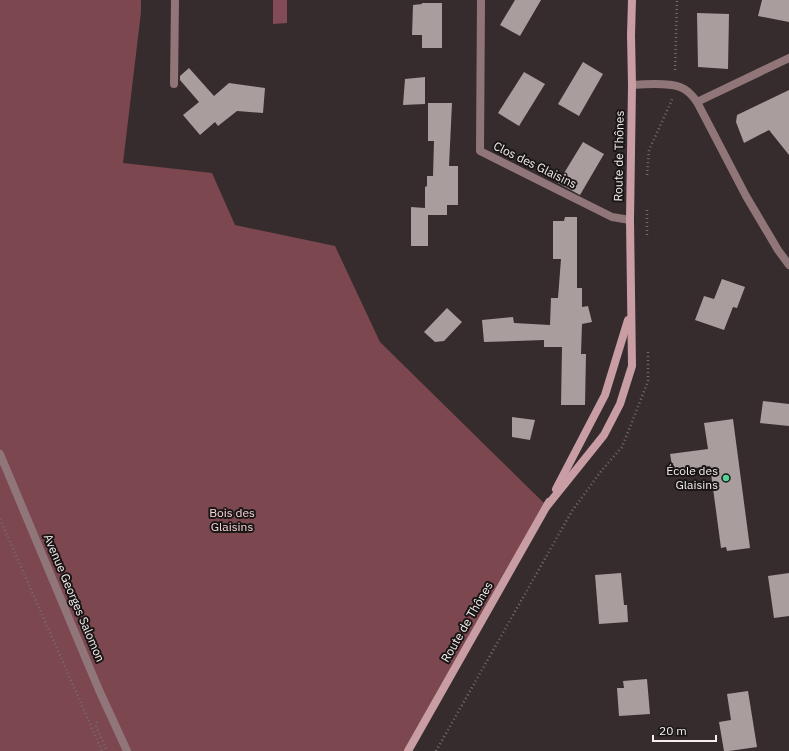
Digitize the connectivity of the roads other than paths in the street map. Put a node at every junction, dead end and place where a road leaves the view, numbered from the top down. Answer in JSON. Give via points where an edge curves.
{"nodes":[{"id":1,"x":175,"y":0,"type":"edge"},
{"id":2,"x":481,"y":0,"type":"edge"},
{"id":3,"x":632,"y":0,"type":"edge"},
{"id":4,"x":789,"y":58,"type":"edge"},
{"id":5,"x":174,"y":84,"type":"dead end"},
{"id":6,"x":632,"y":85,"type":"junction"},
{"id":7,"x":698,"y":102,"type":"junction"},
{"id":8,"x":630,"y":220,"type":"junction"},
{"id":9,"x":789,"y":265,"type":"edge"},
{"id":10,"x":630,"y":313,"type":"junction"},
{"id":11,"x":0,"y":454,"type":"edge"},
{"id":12,"x":547,"y":506,"type":"junction"},
{"id":13,"x":127,"y":751,"type":"edge"},
{"id":14,"x":408,"y":751,"type":"edge"}],
"edges":[{"from":1,"to":5,"type":"street"},
{"from":2,"to":8,"type":"street","name":"Clos des Glaisins","via":[[480,151],[612,217]]},
{"from":3,"to":6,"type":"main road","name":"Route de Thônes"},
{"from":4,"to":7,"type":"street"},
{"from":6,"to":7,"type":"street","via":[[674,86],[687,91]]},
{"from":6,"to":8,"type":"main road","name":"Route de Thônes"},
{"from":7,"to":9,"type":"street","via":[[746,196]]},
{"from":8,"to":10,"type":"main road","name":"Route de Thônes"},
{"from":10,"to":12,"type":"main road","name":"Route de Thônes","via":[[605,395]]},
{"from":10,"to":12,"type":"main road","name":"Route de Thônes","via":[[632,366],[620,404],[604,435]]},
{"from":11,"to":13,"type":"street","name":"Avenue Georges Salomon"},
{"from":12,"to":14,"type":"main road","name":"Route de Thônes"}]}
